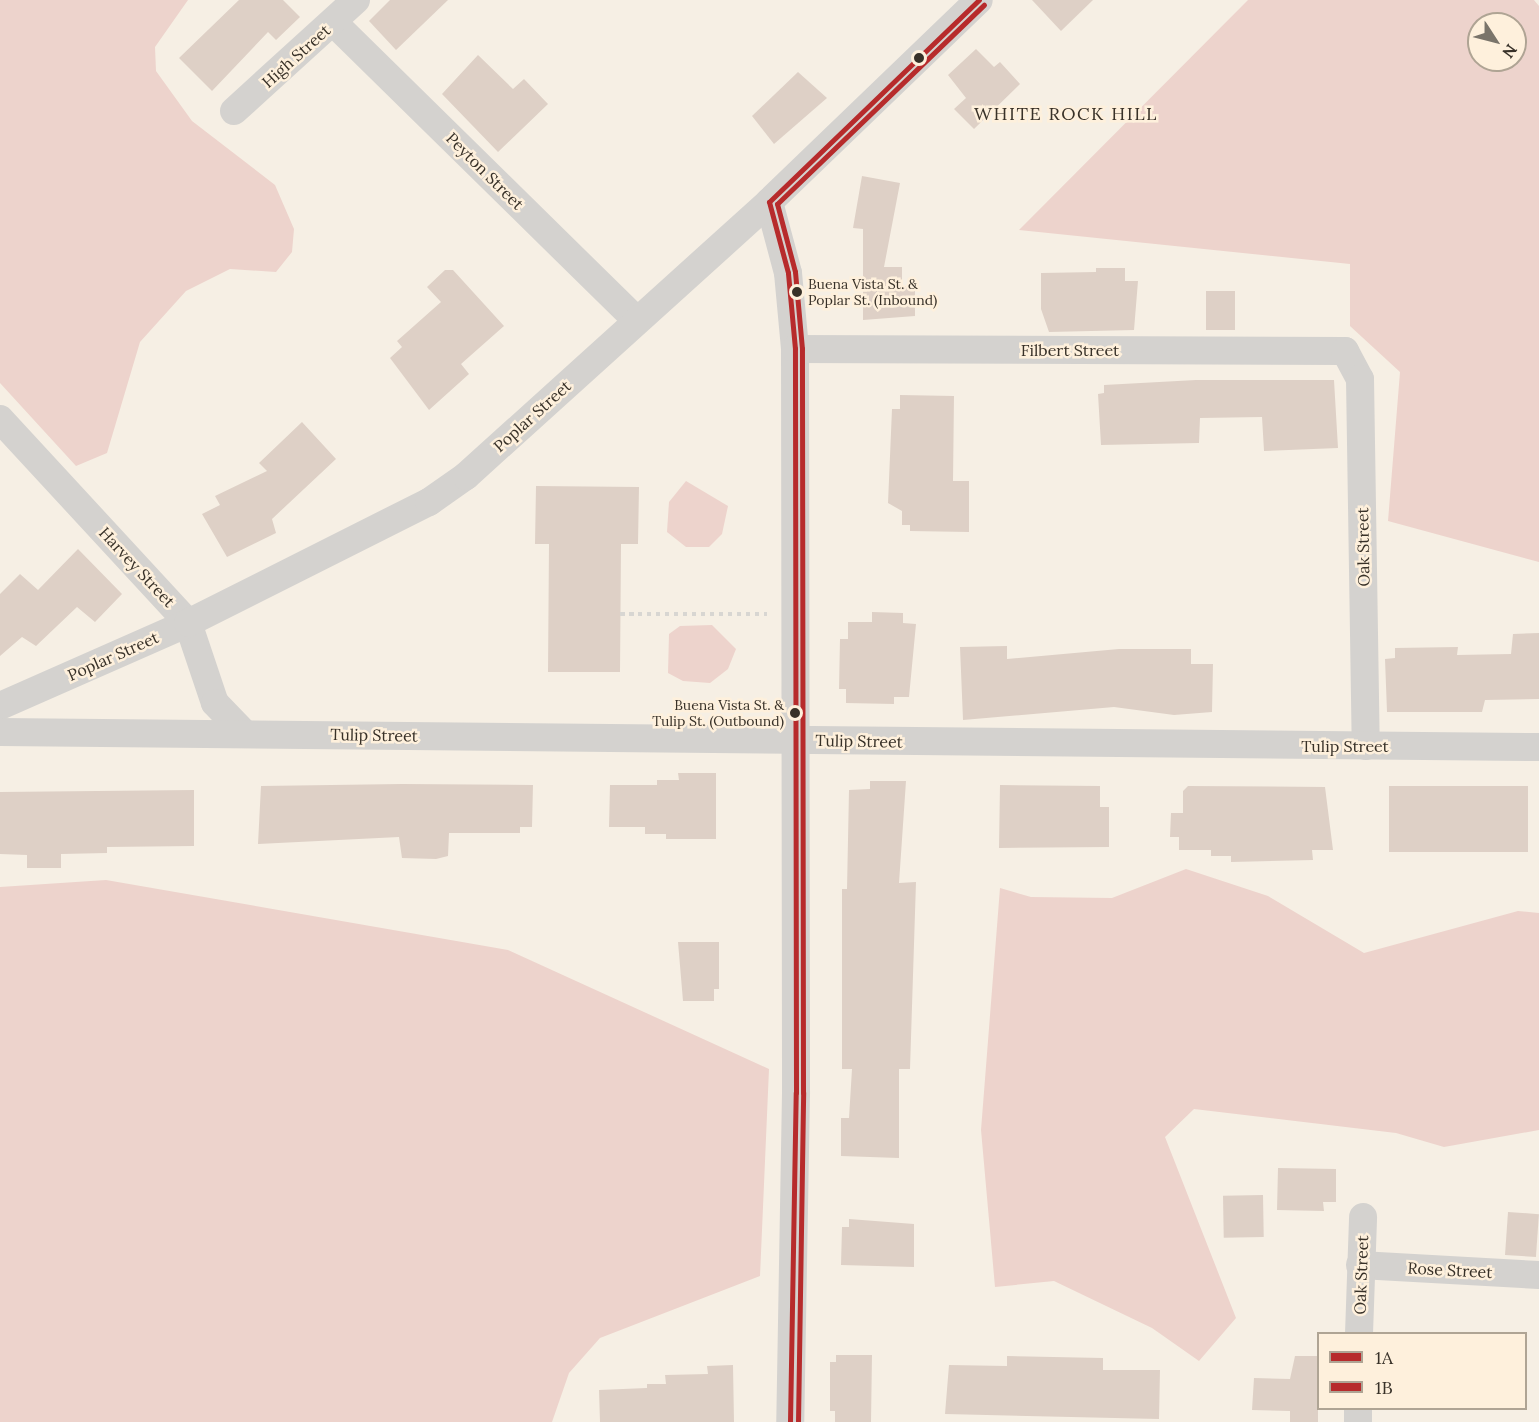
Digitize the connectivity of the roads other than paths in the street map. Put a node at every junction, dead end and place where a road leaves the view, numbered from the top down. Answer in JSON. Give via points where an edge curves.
{"nodes":[{"id":1,"x":356,"y":0,"type":"edge"},
{"id":2,"x":979,"y":0,"type":"edge"},
{"id":3,"x":333,"y":22,"type":"junction"},
{"id":4,"x":234,"y":111,"type":"dead end"},
{"id":5,"x":769,"y":202,"type":"junction"},
{"id":6,"x":637,"y":321,"type":"junction"},
{"id":7,"x":795,"y":350,"type":"junction"},
{"id":8,"x":1345,"y":351,"type":"joint"},
{"id":9,"x":0,"y":419,"type":"edge"},
{"id":10,"x":188,"y":623,"type":"junction"},
{"id":11,"x":0,"y":706,"type":"edge"},
{"id":12,"x":0,"y":732,"type":"edge"},
{"id":13,"x":244,"y":733,"type":"junction"},
{"id":14,"x":797,"y":740,"type":"junction"},
{"id":15,"x":1366,"y":746,"type":"junction"},
{"id":16,"x":1539,"y":747,"type":"edge"},
{"id":17,"x":1363,"y":1217,"type":"dead end"},
{"id":18,"x":1360,"y":1265,"type":"junction"},
{"id":19,"x":1539,"y":1275,"type":"edge"},
{"id":20,"x":1359,"y":1332,"type":"edge"},
{"id":21,"x":790,"y":1422,"type":"edge"}],
"edges":[{"from":1,"to":3,"type":"street","name":"High Street"},
{"from":2,"to":5,"type":"street","name":"Poplar Street"},
{"from":3,"to":4,"type":"street","name":"High Street"},
{"from":3,"to":6,"type":"street","name":"Peyton Street"},
{"from":5,"to":6,"type":"street","name":"Poplar Street"},
{"from":5,"to":7,"type":"street","via":[[788,273]]},
{"from":6,"to":10,"type":"street","name":"Poplar Street","via":[[466,476],[429,502]]},
{"from":7,"to":8,"type":"street","name":"Filbert Street"},
{"from":7,"to":14,"type":"street"},
{"from":8,"to":15,"type":"street","name":"Oak Street","via":[[1360,379]]},
{"from":9,"to":10,"type":"street","name":"Harvey Street"},
{"from":10,"to":11,"type":"street","name":"Poplar Street"},
{"from":10,"to":13,"type":"street","name":"Harvey Street","via":[[215,703]]},
{"from":12,"to":13,"type":"street","name":"Tulip Street"},
{"from":13,"to":14,"type":"street","name":"Tulip Street"},
{"from":14,"to":15,"type":"street","name":"Tulip Street"},
{"from":14,"to":21,"type":"street"},
{"from":15,"to":16,"type":"street","name":"Tulip Street"},
{"from":17,"to":18,"type":"street","name":"Oak Street"},
{"from":18,"to":19,"type":"street","name":"Rose Street"},
{"from":18,"to":20,"type":"street","name":"Oak Street"}]}
